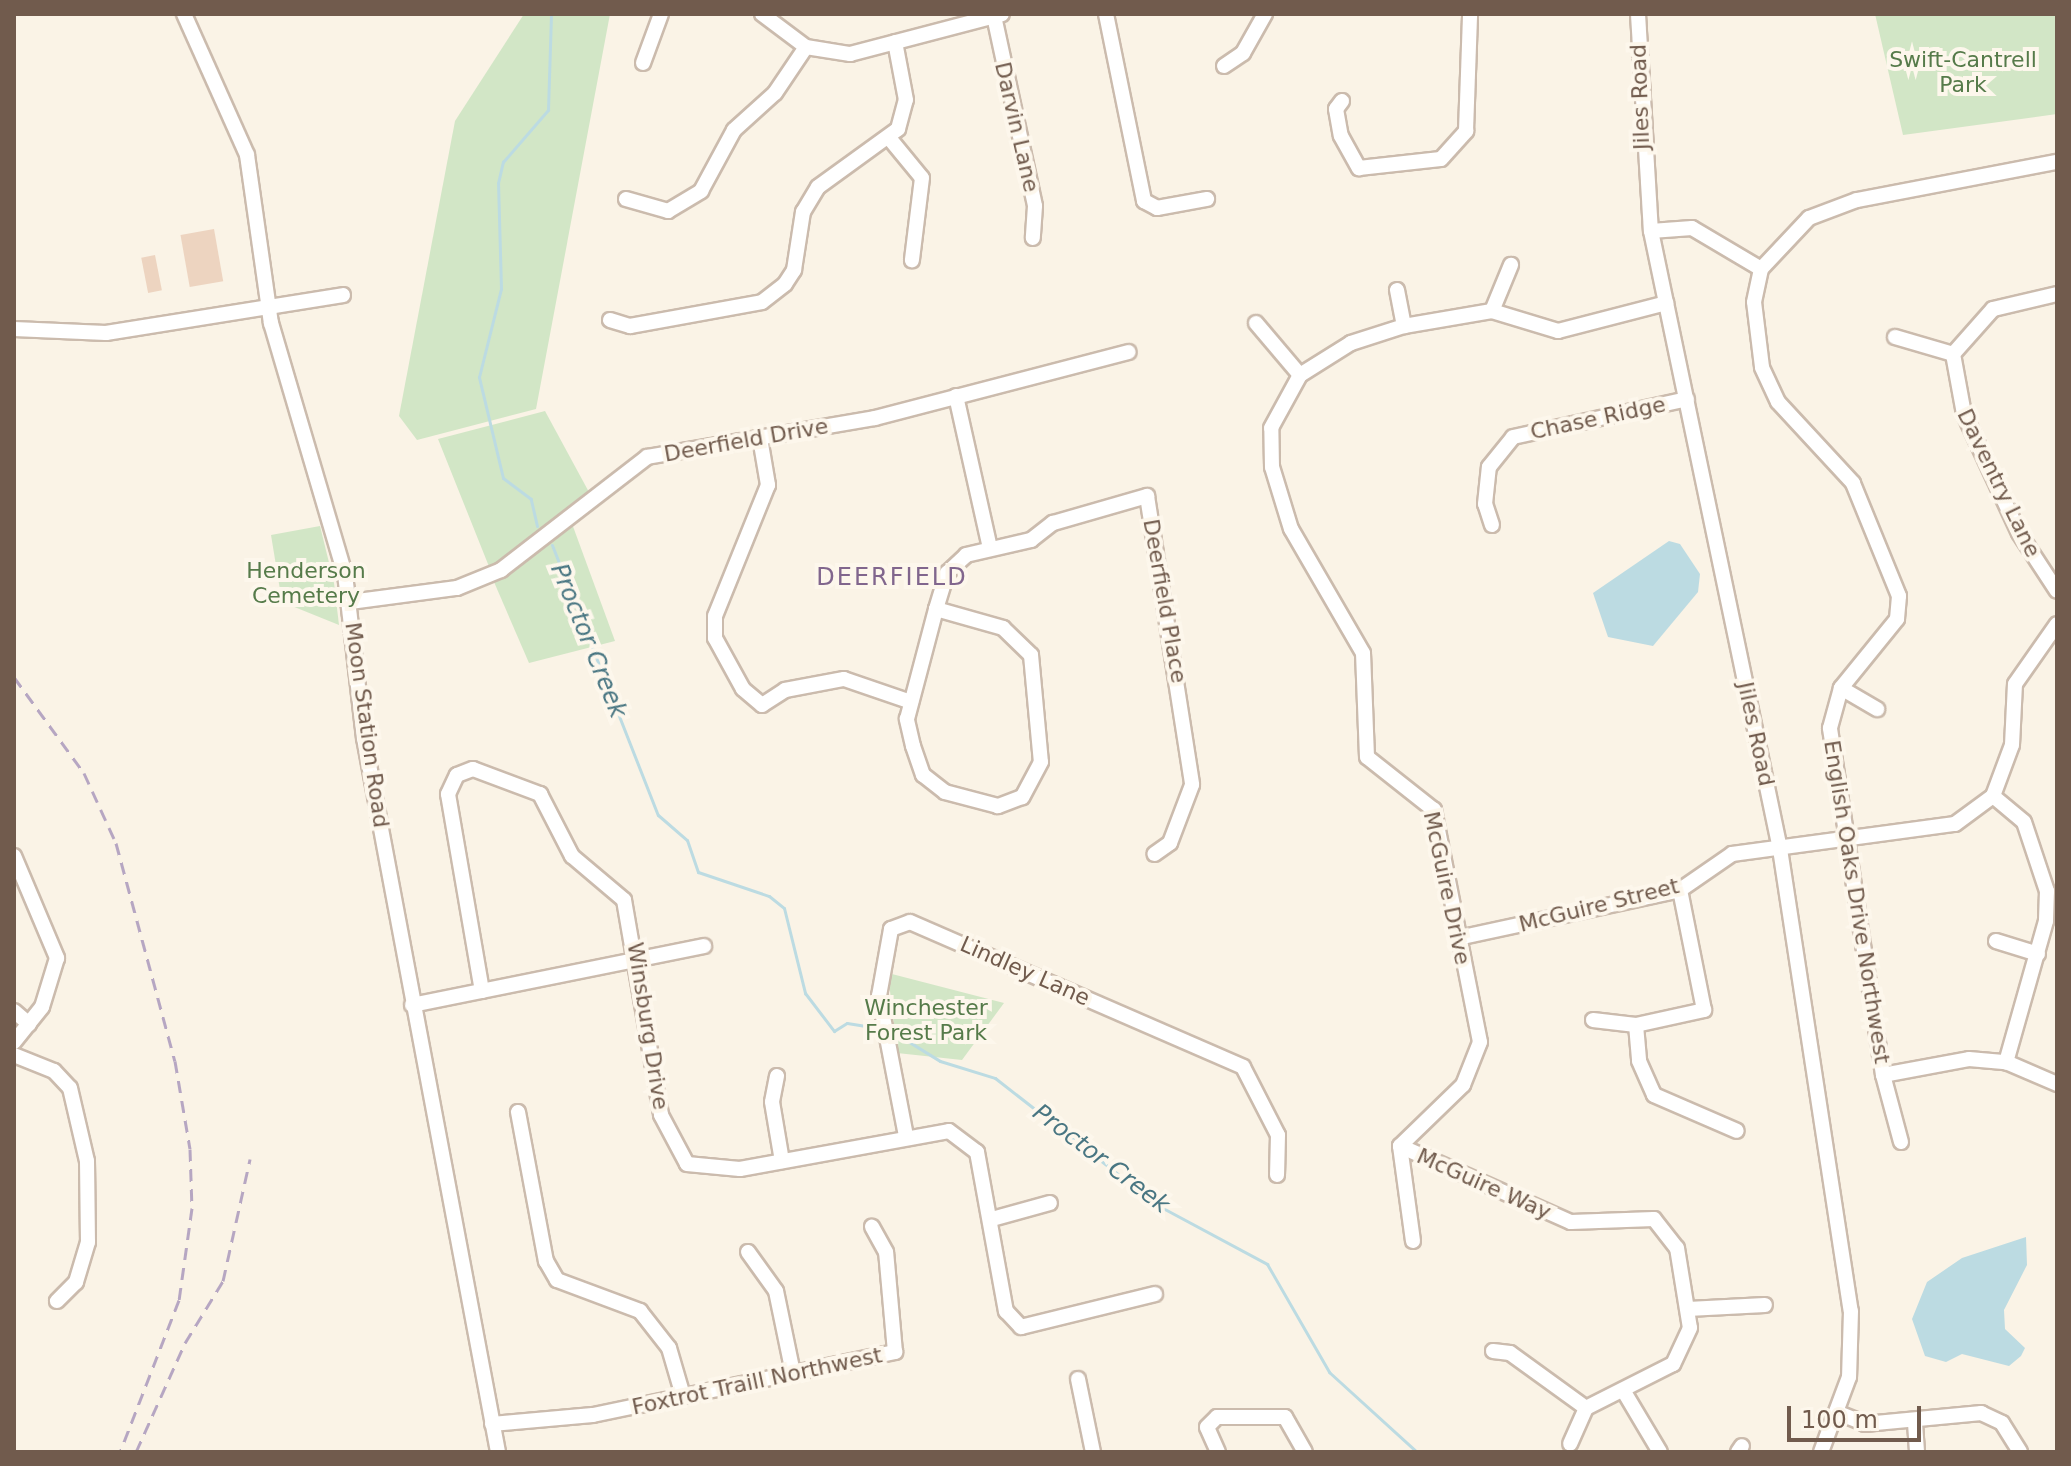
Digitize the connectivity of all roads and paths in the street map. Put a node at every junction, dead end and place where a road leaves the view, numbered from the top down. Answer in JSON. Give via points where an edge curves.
{"nodes":[{"id":1,"x":184,"y":14,"type":"edge"},
{"id":2,"x":661,"y":14,"type":"edge"},
{"id":3,"x":762,"y":14,"type":"edge"},
{"id":4,"x":1106,"y":14,"type":"edge"},
{"id":5,"x":1265,"y":14,"type":"edge"},
{"id":6,"x":1470,"y":14,"type":"edge"},
{"id":7,"x":1638,"y":14,"type":"edge"},
{"id":8,"x":998,"y":15,"type":"edge"},
{"id":9,"x":895,"y":42,"type":"junction"},
{"id":10,"x":806,"y":47,"type":"junction"},
{"id":11,"x":643,"y":63,"type":"dead end"},
{"id":12,"x":1224,"y":66,"type":"dead end"},
{"id":13,"x":1342,"y":101,"type":"dead end"},
{"id":14,"x":890,"y":139,"type":"junction"},
{"id":15,"x":2057,"y":162,"type":"edge"},
{"id":16,"x":626,"y":199,"type":"dead end"},
{"id":17,"x":1207,"y":199,"type":"dead end"},
{"id":18,"x":1651,"y":231,"type":"junction"},
{"id":19,"x":1033,"y":238,"type":"dead end"},
{"id":20,"x":912,"y":260,"type":"dead end"},
{"id":21,"x":1511,"y":265,"type":"dead end"},
{"id":22,"x":1761,"y":269,"type":"junction"},
{"id":23,"x":1397,"y":290,"type":"dead end"},
{"id":24,"x":2057,"y":294,"type":"edge"},
{"id":25,"x":343,"y":295,"type":"dead end"},
{"id":26,"x":1666,"y":303,"type":"junction"},
{"id":27,"x":268,"y":306,"type":"junction"},
{"id":28,"x":1492,"y":311,"type":"junction"},
{"id":29,"x":610,"y":320,"type":"dead end"},
{"id":30,"x":1256,"y":323,"type":"dead end"},
{"id":31,"x":1404,"y":326,"type":"junction"},
{"id":32,"x":14,"y":329,"type":"edge"},
{"id":33,"x":1895,"y":337,"type":"dead end"},
{"id":34,"x":1129,"y":352,"type":"dead end"},
{"id":35,"x":1953,"y":354,"type":"junction"},
{"id":36,"x":1300,"y":375,"type":"junction"},
{"id":37,"x":956,"y":396,"type":"junction"},
{"id":38,"x":1687,"y":399,"type":"junction"},
{"id":39,"x":760,"y":438,"type":"junction"},
{"id":40,"x":1492,"y":525,"type":"dead end"},
{"id":41,"x":990,"y":548,"type":"junction"},
{"id":42,"x":2057,"y":591,"type":"edge"},
{"id":43,"x":350,"y":602,"type":"junction"},
{"id":44,"x":936,"y":609,"type":"junction"},
{"id":45,"x":2057,"y":624,"type":"edge"},
{"id":46,"x":1841,"y":688,"type":"junction"},
{"id":47,"x":911,"y":702,"type":"junction"},
{"id":48,"x":1877,"y":709,"type":"dead end"},
{"id":49,"x":1993,"y":796,"type":"junction"},
{"id":50,"x":1851,"y":836,"type":"junction"},
{"id":51,"x":1780,"y":849,"type":"junction"},
{"id":52,"x":1154,"y":854,"type":"dead end"},
{"id":53,"x":14,"y":856,"type":"edge"},
{"id":54,"x":1680,"y":890,"type":"junction"},
{"id":55,"x":1458,"y":938,"type":"junction"},
{"id":56,"x":1996,"y":941,"type":"dead end"},
{"id":57,"x":704,"y":946,"type":"dead end"},
{"id":58,"x":2038,"y":954,"type":"junction"},
{"id":59,"x":639,"y":960,"type":"junction"},
{"id":60,"x":482,"y":991,"type":"junction"},
{"id":61,"x":412,"y":1005,"type":"junction"},
{"id":62,"x":14,"y":1011,"type":"edge"},
{"id":63,"x":1593,"y":1020,"type":"dead end"},
{"id":64,"x":29,"y":1024,"type":"junction"},
{"id":65,"x":1636,"y":1025,"type":"junction"},
{"id":66,"x":14,"y":1042,"type":"edge"},
{"id":67,"x":14,"y":1055,"type":"edge"},
{"id":68,"x":2006,"y":1062,"type":"junction"},
{"id":69,"x":1883,"y":1075,"type":"junction"},
{"id":70,"x":777,"y":1076,"type":"dead end"},
{"id":71,"x":2057,"y":1084,"type":"edge"},
{"id":72,"x":518,"y":1112,"type":"dead end"},
{"id":73,"x":1737,"y":1131,"type":"dead end"},
{"id":74,"x":906,"y":1136,"type":"junction"},
{"id":75,"x":1901,"y":1142,"type":"dead end"},
{"id":76,"x":1400,"y":1146,"type":"junction"},
{"id":77,"x":782,"y":1161,"type":"junction"},
{"id":78,"x":1277,"y":1175,"type":"dead end"},
{"id":79,"x":1050,"y":1203,"type":"dead end"},
{"id":80,"x":992,"y":1219,"type":"junction"},
{"id":81,"x":872,"y":1227,"type":"dead end"},
{"id":82,"x":1413,"y":1241,"type":"dead end"},
{"id":83,"x":748,"y":1252,"type":"dead end"},
{"id":84,"x":1155,"y":1294,"type":"dead end"},
{"id":85,"x":57,"y":1301,"type":"dead end"},
{"id":86,"x":1765,"y":1305,"type":"dead end"},
{"id":87,"x":1688,"y":1309,"type":"junction"},
{"id":88,"x":1493,"y":1351,"type":"dead end"},
{"id":89,"x":793,"y":1373,"type":"junction"},
{"id":90,"x":1078,"y":1379,"type":"dead end"},
{"id":91,"x":1623,"y":1390,"type":"junction"},
{"id":92,"x":683,"y":1396,"type":"junction"},
{"id":93,"x":1586,"y":1408,"type":"junction"},
{"id":94,"x":1836,"y":1412,"type":"junction"},
{"id":95,"x":1915,"y":1423,"type":"junction"},
{"id":96,"x":492,"y":1424,"type":"junction"},
{"id":97,"x":1570,"y":1444,"type":"dead end"},
{"id":98,"x":498,"y":1452,"type":"edge"},
{"id":99,"x":1093,"y":1452,"type":"edge"},
{"id":100,"x":1218,"y":1452,"type":"edge"},
{"id":101,"x":1305,"y":1452,"type":"edge"},
{"id":102,"x":1660,"y":1452,"type":"edge"},
{"id":103,"x":1821,"y":1452,"type":"edge"},
{"id":104,"x":1917,"y":1452,"type":"edge"},
{"id":105,"x":2020,"y":1452,"type":"edge"}],
"edges":[{"from":1,"to":27,"type":"street","name":"Moon Station Road","via":[[251,167]]},
{"from":2,"to":11,"type":"street"},
{"from":3,"to":10,"type":"street"},
{"from":4,"to":17,"type":"street","via":[[1144,201],[1157,208]]},
{"from":5,"to":12,"type":"street","via":[[1243,53]]},
{"from":6,"to":13,"type":"street","via":[[1466,131],[1441,159],[1359,168],[1341,136],[1336,109]]},
{"from":7,"to":18,"type":"street","name":"Jiles Road"},
{"from":8,"to":9,"type":"street"},
{"from":8,"to":19,"type":"street","name":"Darvin Lane","via":[[1035,206]]},
{"from":9,"to":10,"type":"street","via":[[850,54]]},
{"from":9,"to":14,"type":"street","via":[[906,100]]},
{"from":10,"to":16,"type":"street","via":[[775,93],[734,130],[701,191],[668,211]]},
{"from":14,"to":20,"type":"street","via":[[922,178]]},
{"from":14,"to":29,"type":"street","via":[[818,187],[803,212],[794,270],[762,302],[630,326]]},
{"from":15,"to":22,"type":"street","via":[[1857,200],[1809,218]]},
{"from":18,"to":22,"type":"street","via":[[1692,228]]},
{"from":18,"to":26,"type":"street","name":"Jiles Road"},
{"from":21,"to":28,"type":"street"},
{"from":22,"to":46,"type":"street","name":"English Oaks Drive Northwest","via":[[1754,318],[1762,367],[1778,402],[1853,483],[1899,596],[1897,619]]},
{"from":23,"to":31,"type":"street"},
{"from":24,"to":35,"type":"street","via":[[1993,309]]},
{"from":25,"to":27,"type":"street"},
{"from":26,"to":28,"type":"street","name":"McGuire Drive","via":[[1558,331]]},
{"from":26,"to":38,"type":"street","name":"Jiles Road"},
{"from":27,"to":32,"type":"street","via":[[106,333]]},
{"from":27,"to":43,"type":"street","name":"Moon Station Road"},
{"from":28,"to":31,"type":"street","name":"McGuire Drive"},
{"from":30,"to":36,"type":"street"},
{"from":31,"to":36,"type":"street","name":"McGuire Drive","via":[[1351,343]]},
{"from":33,"to":35,"type":"street"},
{"from":34,"to":37,"type":"street","name":"Deerfield Drive"},
{"from":35,"to":42,"type":"street","name":"Daventry Lane","via":[[1964,414],[2019,533]]},
{"from":36,"to":55,"type":"street","name":"McGuire Drive","via":[[1275,414],[1272,467],[1291,529],[1363,653],[1367,757],[1434,810]]},
{"from":37,"to":39,"type":"street","name":"Deerfield Drive"},
{"from":37,"to":41,"type":"street"},
{"from":38,"to":40,"type":"street","name":"Chase Ridge","via":[[1513,437],[1489,467],[1485,504]]},
{"from":38,"to":51,"type":"street","name":"Jiles Road"},
{"from":39,"to":43,"type":"street","name":"Deerfield Drive","via":[[647,457],[508,567],[468,585]]},
{"from":39,"to":47,"type":"street","via":[[768,485],[715,616],[715,638],[743,689],[762,705],[785,690],[844,679]]},
{"from":41,"to":44,"type":"street","name":"Deerfield Place","via":[[957,561]]},
{"from":41,"to":52,"type":"street","name":"Deerfield Place","via":[[1147,496],[1192,785],[1170,843]]},
{"from":43,"to":61,"type":"street","name":"Moon Station Road","via":[[364,738]]},
{"from":44,"to":47,"type":"street","name":"Deerfield Place"},
{"from":44,"to":47,"type":"street","name":"Deerfield Place","via":[[1003,628],[1031,655],[1041,734],[1037,779],[1022,797],[998,806],[945,792],[923,775],[907,719]]},
{"from":45,"to":49,"type":"street","via":[[2015,684],[2012,745]]},
{"from":46,"to":48,"type":"street"},
{"from":46,"to":50,"type":"street","name":"English Oaks Drive Northwest","via":[[1830,728]]},
{"from":49,"to":50,"type":"street","name":"McGuire Street","via":[[1955,824]]},
{"from":49,"to":58,"type":"street","via":[[2024,822],[2040,857],[2046,921]]},
{"from":50,"to":51,"type":"street","name":"McGuire Street"},
{"from":50,"to":69,"type":"street","name":"English Oaks Drive Northwest"},
{"from":51,"to":54,"type":"street","name":"McGuire Street","via":[[1732,854]]},
{"from":51,"to":94,"type":"street","name":"Jiles Road","via":[[1851,1311],[1849,1377]]},
{"from":53,"to":64,"type":"street","via":[[57,958],[52,986]]},
{"from":54,"to":55,"type":"street","name":"McGuire Street"},
{"from":54,"to":65,"type":"street","via":[[1704,1010]]},
{"from":55,"to":76,"type":"street","name":"McGuire Drive","via":[[1480,1042],[1477,1063]]},
{"from":56,"to":58,"type":"street"},
{"from":57,"to":59,"type":"street"},
{"from":58,"to":68,"type":"street"},
{"from":59,"to":60,"type":"street"},
{"from":59,"to":60,"type":"street","name":"Winsburg Drive","via":[[624,900],[572,856],[546,801],[473,769],[457,775],[448,794]]},
{"from":59,"to":77,"type":"street","name":"Winsburg Drive","via":[[661,1115],[687,1164],[721,1171]]},
{"from":60,"to":61,"type":"street"},
{"from":61,"to":96,"type":"street","name":"Moon Station Road"},
{"from":62,"to":64,"type":"street"},
{"from":63,"to":65,"type":"street"},
{"from":64,"to":66,"type":"street"},
{"from":65,"to":73,"type":"street","via":[[1639,1061],[1654,1095]]},
{"from":67,"to":85,"type":"street","via":[[54,1071],[70,1088],[87,1161],[88,1242],[76,1282]]},
{"from":68,"to":69,"type":"street","name":"English Oaks Drive Northwest","via":[[1969,1059]]},
{"from":68,"to":71,"type":"street","name":"English Oaks Drive Northwest"},
{"from":69,"to":75,"type":"street"},
{"from":70,"to":77,"type":"street","via":[[772,1102]]},
{"from":72,"to":92,"type":"street","via":[[546,1261],[557,1280],[640,1311],[669,1348]]},
{"from":74,"to":77,"type":"street","name":"Winsburg Drive"},
{"from":74,"to":78,"type":"street","name":"Lindley Lane","via":[[879,996],[891,929],[910,922],[1243,1067],[1278,1135]]},
{"from":74,"to":80,"type":"street","name":"Winsburg Drive","via":[[949,1131],[966,1137],[982,1165]]},
{"from":76,"to":82,"type":"street"},
{"from":76,"to":87,"type":"street","name":"McGuire Way","via":[[1571,1222],[1654,1219],[1677,1248]]},
{"from":79,"to":80,"type":"street"},
{"from":80,"to":84,"type":"street","name":"Winsburg Drive","via":[[1006,1311],[1021,1327]]},
{"from":81,"to":89,"type":"street","name":"Foxtrot Traill Northwest","via":[[886,1252],[895,1352]]},
{"from":83,"to":89,"type":"street","via":[[776,1291]]},
{"from":86,"to":87,"type":"street"},
{"from":87,"to":91,"type":"street","name":"McGuire Way","via":[[1690,1328],[1673,1364]]},
{"from":88,"to":93,"type":"street","via":[[1510,1353]]},
{"from":89,"to":92,"type":"street","name":"Foxtrot Traill Northwest"},
{"from":90,"to":99,"type":"street"},
{"from":91,"to":93,"type":"street","name":"McGuire Way"},
{"from":91,"to":102,"type":"street"},
{"from":92,"to":96,"type":"street","name":"Foxtrot Traill Northwest","via":[[583,1417]]},
{"from":93,"to":97,"type":"street"},
{"from":94,"to":95,"type":"street","via":[[1865,1424]]},
{"from":94,"to":103,"type":"street","name":"Jiles Road"},
{"from":95,"to":104,"type":"street"},
{"from":95,"to":105,"type":"street","via":[[1981,1413],[2002,1423]]},
{"from":96,"to":98,"type":"street","name":"Moon Station Road"},
{"from":100,"to":101,"type":"street","via":[[1207,1427],[1217,1417],[1285,1417]]}]}
